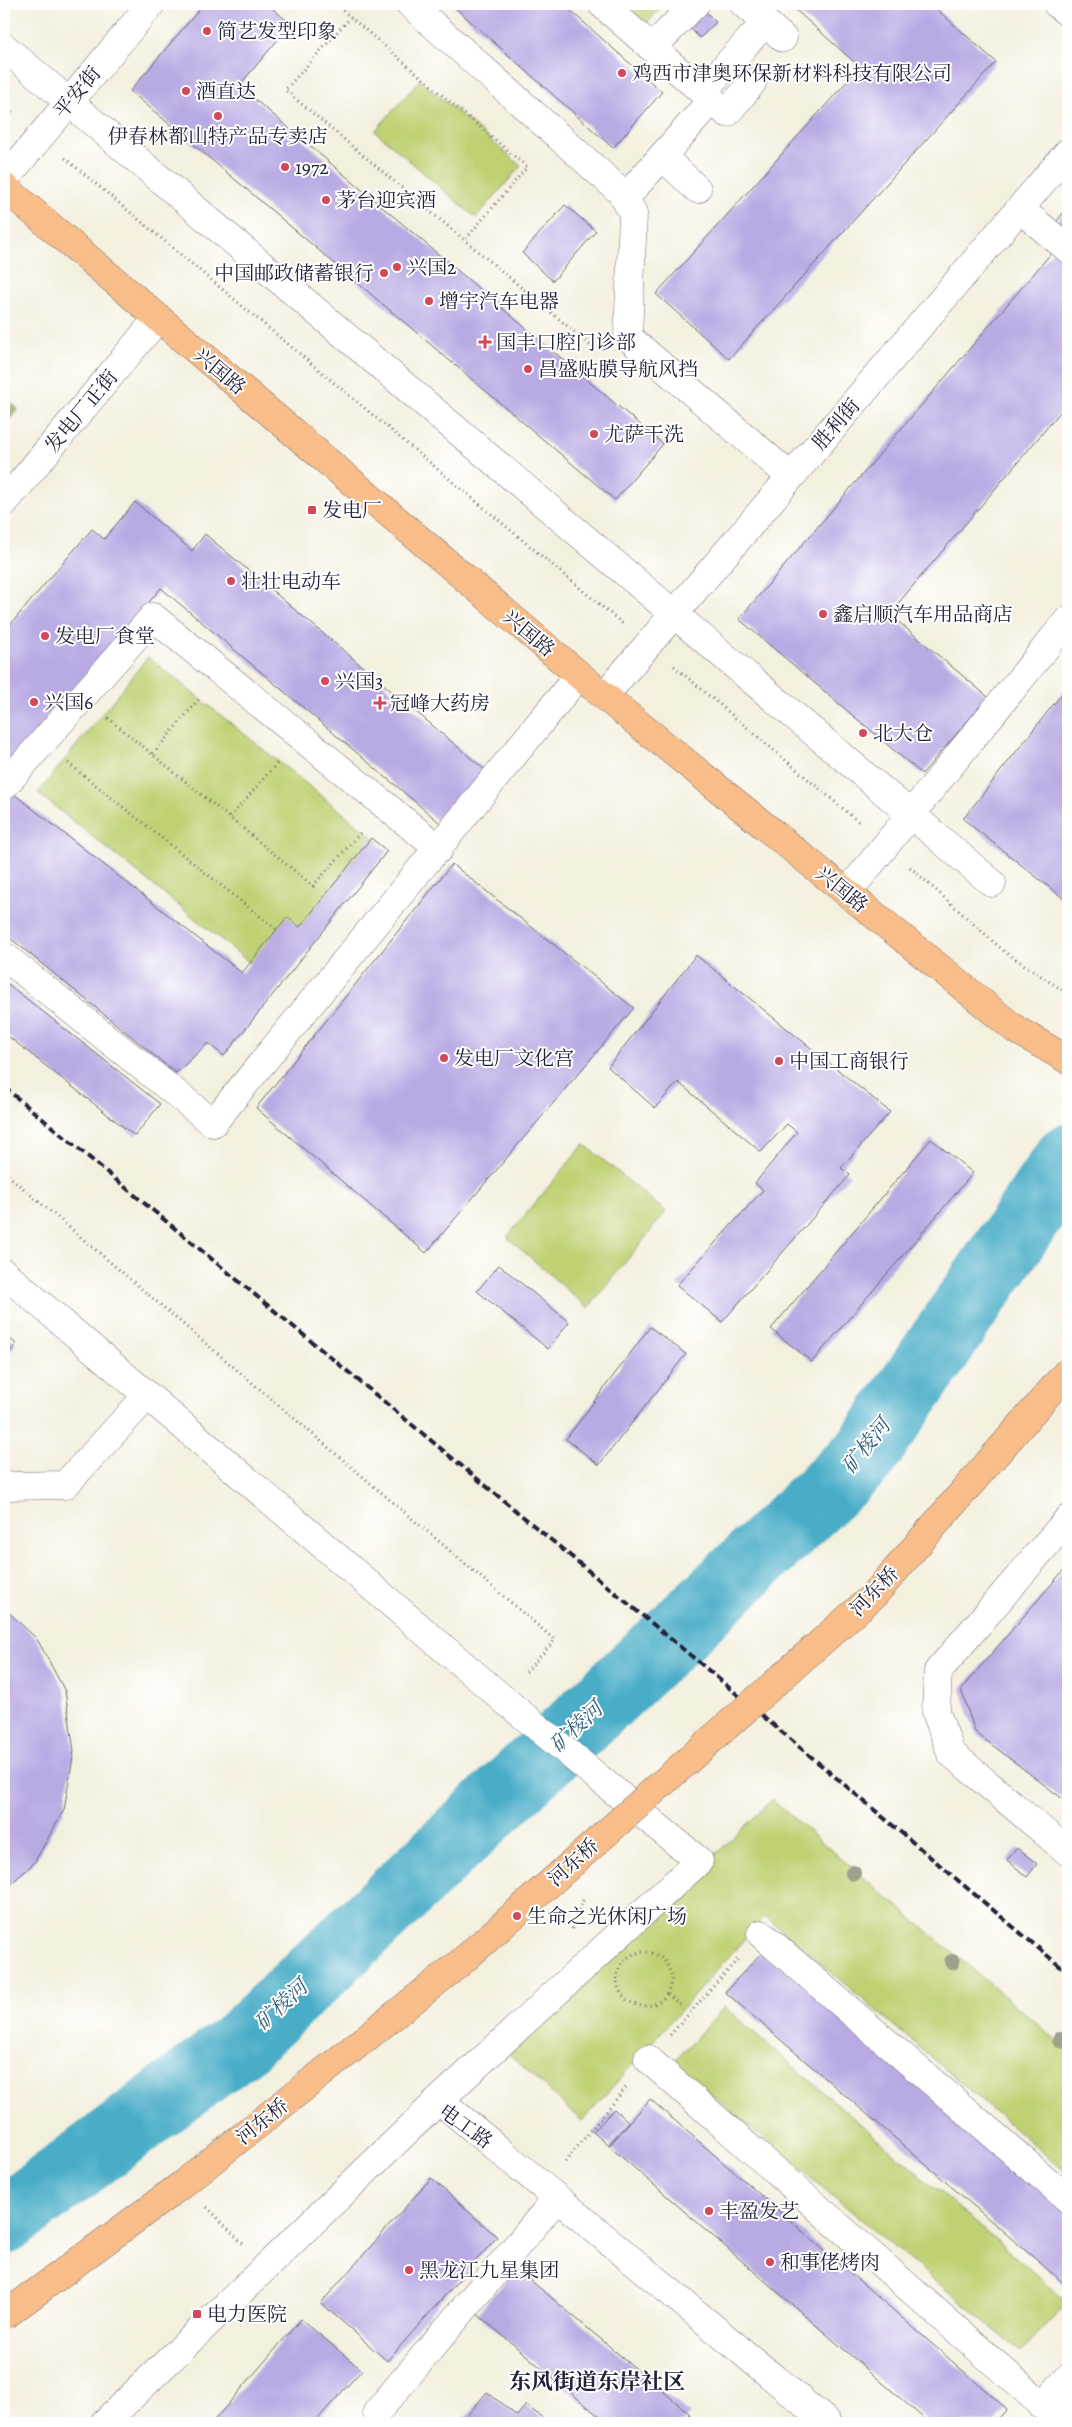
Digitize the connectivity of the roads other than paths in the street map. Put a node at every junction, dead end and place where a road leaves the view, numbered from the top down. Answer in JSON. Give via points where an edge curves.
{"nodes":[{"id":1,"x":151,"y":4,"type":"edge"},
{"id":2,"x":410,"y":4,"type":"edge"},
{"id":3,"x":602,"y":4,"type":"edge"},
{"id":4,"x":695,"y":4,"type":"edge"},
{"id":5,"x":744,"y":4,"type":"edge"},
{"id":6,"x":1057,"y":4,"type":"edge"},
{"id":7,"x":1068,"y":13,"type":"edge"},
{"id":8,"x":4,"y":47,"type":"edge"},
{"id":9,"x":652,"y":48,"type":"junction"},
{"id":10,"x":752,"y":84,"type":"dead end"},
{"id":11,"x":707,"y":96,"type":"junction"},
{"id":12,"x":69,"y":102,"type":"junction"},
{"id":13,"x":1068,"y":152,"type":"edge"},
{"id":14,"x":662,"y":156,"type":"junction"},
{"id":15,"x":4,"y":180,"type":"edge"},
{"id":16,"x":4,"y":187,"type":"edge"},
{"id":17,"x":697,"y":189,"type":"dead end"},
{"id":18,"x":624,"y":198,"type":"junction"},
{"id":19,"x":1020,"y":209,"type":"junction"},
{"id":20,"x":1068,"y":249,"type":"edge"},
{"id":21,"x":158,"y":318,"type":"junction"},
{"id":22,"x":791,"y":477,"type":"junction"},
{"id":23,"x":4,"y":503,"type":"edge"},
{"id":24,"x":675,"y":614,"type":"junction"},
{"id":25,"x":1068,"y":620,"type":"edge"},
{"id":26,"x":579,"y":675,"type":"junction"},
{"id":27,"x":604,"y":696,"type":"junction"},
{"id":28,"x":4,"y":786,"type":"edge"},
{"id":29,"x":910,"y":814,"type":"junction"},
{"id":30,"x":439,"y":849,"type":"junction"},
{"id":31,"x":992,"y":883,"type":"dead end"},
{"id":32,"x":847,"y":893,"type":"junction"},
{"id":33,"x":4,"y":956,"type":"edge"},
{"id":34,"x":1068,"y":1060,"type":"edge"},
{"id":35,"x":4,"y":1273,"type":"edge"},
{"id":36,"x":1068,"y":1371,"type":"edge"},
{"id":37,"x":147,"y":1396,"type":"junction"},
{"id":38,"x":4,"y":1486,"type":"edge"},
{"id":39,"x":1068,"y":1519,"type":"edge"},
{"id":40,"x":1068,"y":1852,"type":"edge"},
{"id":41,"x":761,"y":1934,"type":"dead end"},
{"id":42,"x":648,"y":2059,"type":"dead end"},
{"id":43,"x":439,"y":2100,"type":"junction"},
{"id":44,"x":556,"y":2198,"type":"junction"},
{"id":45,"x":1068,"y":2199,"type":"edge"},
{"id":46,"x":4,"y":2316,"type":"edge"},
{"id":47,"x":1068,"y":2378,"type":"edge"},
{"id":48,"x":1042,"y":2406,"type":"junction"},
{"id":49,"x":377,"y":2412,"type":"dead end"},
{"id":50,"x":104,"y":2423,"type":"edge"},
{"id":51,"x":828,"y":2423,"type":"edge"},
{"id":52,"x":1063,"y":2423,"type":"edge"}],
"edges":[{"from":1,"to":12,"type":"street","name":"平安街"},
{"from":2,"to":18,"type":"street","via":[[603,174]]},
{"from":3,"to":9,"type":"street"},
{"from":4,"to":9,"type":"street"},
{"from":5,"to":11,"type":"street","via":[[774,31]]},
{"from":6,"to":7,"type":"street"},
{"from":8,"to":12,"type":"street"},
{"from":9,"to":11,"type":"street"},
{"from":10,"to":11,"type":"street","via":[[727,113]]},
{"from":11,"to":14,"type":"street"},
{"from":12,"to":15,"type":"street","name":"平安街"},
{"from":12,"to":24,"type":"street"},
{"from":13,"to":19,"type":"street","name":"胜利街"},
{"from":14,"to":17,"type":"street"},
{"from":14,"to":18,"type":"street"},
{"from":16,"to":21,"type":"main road","name":"兴国路"},
{"from":18,"to":22,"type":"street","via":[[633,213],[628,337]]},
{"from":19,"to":20,"type":"street"},
{"from":19,"to":22,"type":"street","name":"胜利街"},
{"from":21,"to":23,"type":"street","name":"发电厂正街"},
{"from":21,"to":26,"type":"main road","name":"兴国路"},
{"from":22,"to":24,"type":"street","name":"胜利街"},
{"from":24,"to":27,"type":"street","name":"胜利街"},
{"from":24,"to":29,"type":"street"},
{"from":25,"to":29,"type":"street"},
{"from":26,"to":27,"type":"main road","name":"兴国路"},
{"from":26,"to":30,"type":"street"},
{"from":27,"to":32,"type":"main road","name":"兴国路"},
{"from":28,"to":30,"type":"street","via":[[153,617]]},
{"from":29,"to":31,"type":"street"},
{"from":29,"to":32,"type":"street"},
{"from":30,"to":33,"type":"street","via":[[214,1123]]},
{"from":32,"to":34,"type":"main road","name":"兴国路","via":[[1015,1029]]},
{"from":35,"to":37,"type":"street"},
{"from":36,"to":46,"type":"main road","name":"河东桥","bridge":true,"via":[[873,1596],[460,1963],[184,2183]]},
{"from":37,"to":38,"type":"street","via":[[65,1485]]},
{"from":37,"to":43,"type":"street","via":[[699,1862]]},
{"from":39,"to":40,"type":"street","via":[[938,1671],[936,1712],[951,1753]]},
{"from":41,"to":45,"type":"street"},
{"from":42,"to":48,"type":"street"},
{"from":43,"to":44,"type":"street","name":"电工路"},
{"from":43,"to":50,"type":"street","name":"电工路"},
{"from":44,"to":49,"type":"street"},
{"from":44,"to":51,"type":"street","name":"电工路"},
{"from":47,"to":48,"type":"street"},
{"from":48,"to":52,"type":"street"}]}
